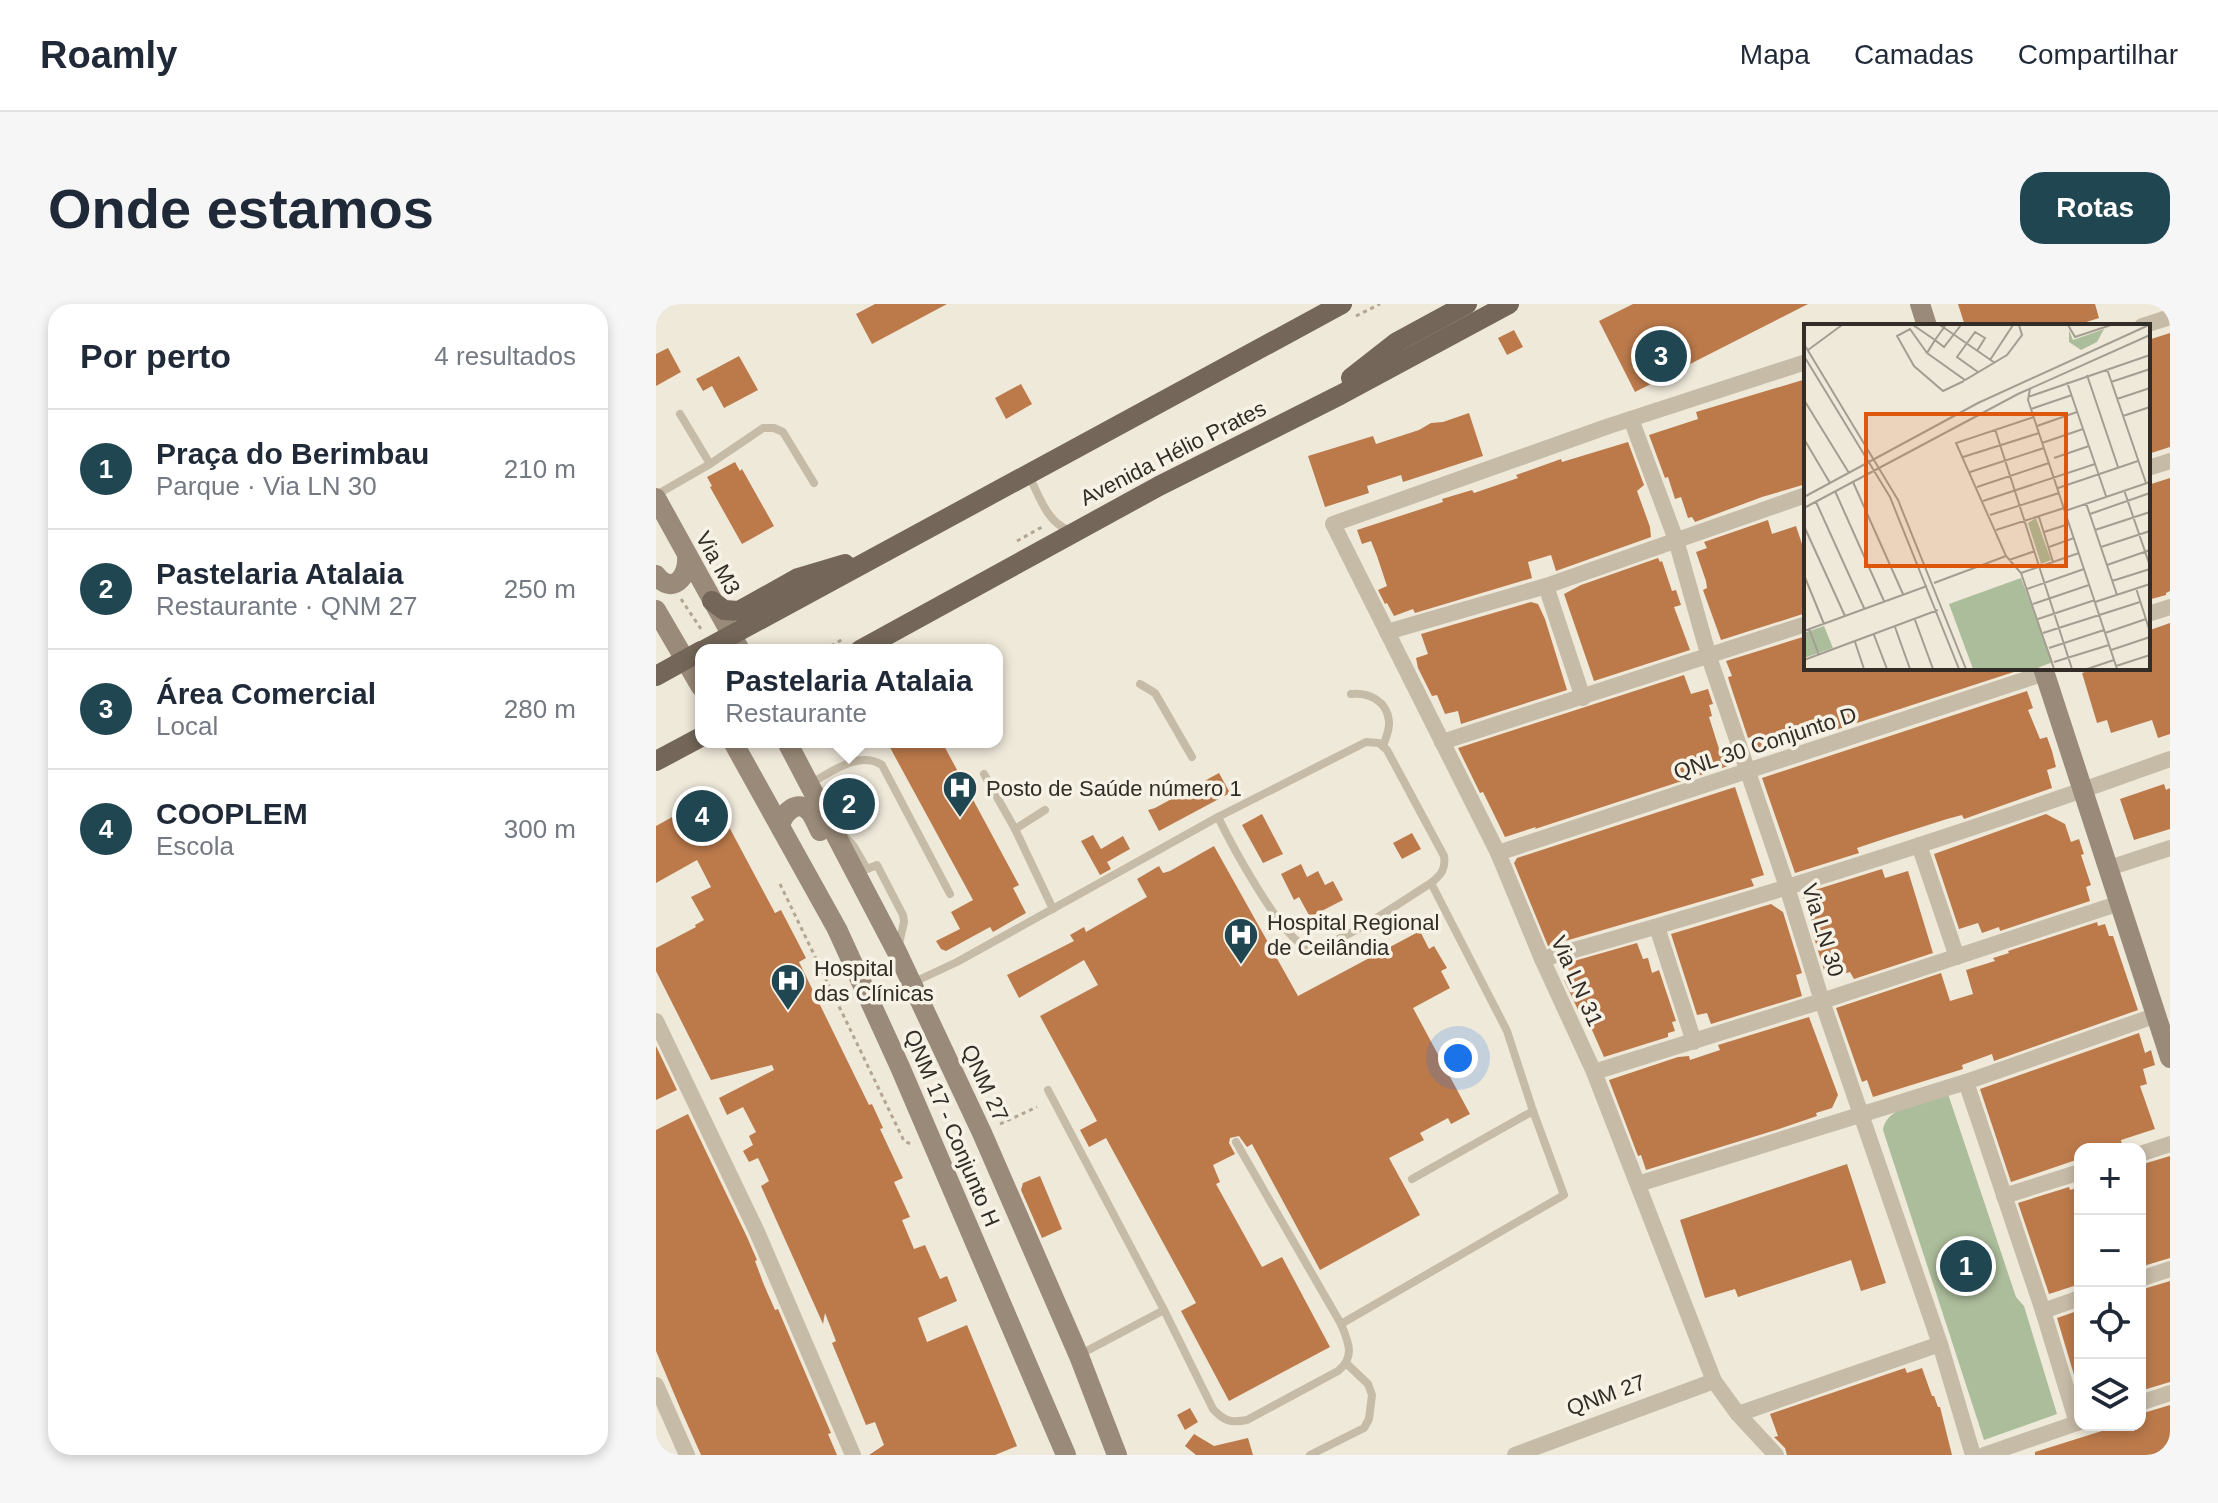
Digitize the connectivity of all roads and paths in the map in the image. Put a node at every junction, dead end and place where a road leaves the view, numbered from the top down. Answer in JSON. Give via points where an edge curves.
{"nodes":[{"id":1,"x":1342,"y":304,"type":"edge"},
{"id":2,"x":1467,"y":304,"type":"edge"},
{"id":3,"x":1509,"y":304,"type":"edge"},
{"id":4,"x":2170,"y":317,"type":"edge"},
{"id":5,"x":2148,"y":324,"type":"edge"},
{"id":6,"x":1804,"y":363,"type":"edge"},
{"id":7,"x":1320,"y":403,"type":"junction"},
{"id":8,"x":680,"y":414,"type":"dead end"},
{"id":9,"x":1631,"y":419,"type":"junction"},
{"id":10,"x":2170,"y":461,"type":"edge"},
{"id":11,"x":710,"y":464,"type":"junction"},
{"id":12,"x":2150,"y":467,"type":"edge"},
{"id":13,"x":1029,"y":475,"type":"junction"},
{"id":14,"x":814,"y":483,"type":"dead end"},
{"id":15,"x":656,"y":497,"type":"edge"},
{"id":16,"x":1804,"y":497,"type":"edge"},
{"id":17,"x":1075,"y":531,"type":"junction"},
{"id":18,"x":1676,"y":540,"type":"junction"},
{"id":19,"x":888,"y":551,"type":"junction"},
{"id":20,"x":687,"y":556,"type":"junction"},
{"id":21,"x":656,"y":575,"type":"edge"},
{"id":22,"x":1546,"y":586,"type":"junction"},
{"id":23,"x":712,"y":601,"type":"junction"},
{"id":24,"x":2170,"y":607,"type":"edge"},
{"id":25,"x":656,"y":610,"type":"edge"},
{"id":26,"x":2150,"y":613,"type":"edge"},
{"id":27,"x":1804,"y":625,"type":"edge"},
{"id":28,"x":1387,"y":632,"type":"junction"},
{"id":29,"x":736,"y":642,"type":"edge"},
{"id":30,"x":871,"y":644,"type":"edge"},
{"id":31,"x":695,"y":652,"type":"edge"},
{"id":32,"x":695,"y":655,"type":"edge"},
{"id":33,"x":1709,"y":657,"type":"junction"},
{"id":34,"x":2044,"y":670,"type":"edge"},
{"id":35,"x":656,"y":676,"type":"edge"},
{"id":36,"x":1140,"y":684,"type":"dead end"},
{"id":37,"x":1351,"y":694,"type":"dead end"},
{"id":38,"x":1583,"y":698,"type":"junction"},
{"id":39,"x":695,"y":740,"type":"edge"},
{"id":40,"x":1442,"y":742,"type":"junction"},
{"id":41,"x":1383,"y":746,"type":"junction"},
{"id":42,"x":736,"y":748,"type":"edge"},
{"id":43,"x":790,"y":748,"type":"edge"},
{"id":44,"x":1192,"y":757,"type":"dead end"},
{"id":45,"x":2170,"y":759,"type":"edge"},
{"id":46,"x":656,"y":761,"type":"edge"},
{"id":47,"x":1748,"y":771,"type":"junction"},
{"id":48,"x":984,"y":774,"type":"dead end"},
{"id":49,"x":809,"y":784,"type":"junction"},
{"id":50,"x":2082,"y":791,"type":"junction"},
{"id":51,"x":1045,"y":810,"type":"dead end"},
{"id":52,"x":1218,"y":817,"type":"junction"},
{"id":53,"x":780,"y":825,"type":"junction"},
{"id":54,"x":1015,"y":829,"type":"junction"},
{"id":55,"x":1919,"y":845,"type":"junction"},
{"id":56,"x":2170,"y":848,"type":"edge"},
{"id":57,"x":1498,"y":853,"type":"junction"},
{"id":58,"x":2109,"y":868,"type":"junction"},
{"id":59,"x":1431,"y":883,"type":"junction"},
{"id":60,"x":780,"y":884,"type":"dead end"},
{"id":61,"x":1787,"y":887,"type":"junction"},
{"id":62,"x":950,"y":894,"type":"dead end"},
{"id":63,"x":2120,"y":903,"type":"junction"},
{"id":64,"x":1053,"y":909,"type":"junction"},
{"id":65,"x":1657,"y":927,"type":"junction"},
{"id":66,"x":892,"y":943,"type":"junction"},
{"id":67,"x":1957,"y":957,"type":"junction"},
{"id":68,"x":1542,"y":959,"type":"junction"},
{"id":69,"x":911,"y":983,"type":"junction"},
{"id":70,"x":1822,"y":1001,"type":"junction"},
{"id":71,"x":2157,"y":1015,"type":"junction"},
{"id":72,"x":656,"y":1021,"type":"edge"},
{"id":73,"x":2167,"y":1036,"type":"edge"},
{"id":74,"x":1694,"y":1042,"type":"junction"},
{"id":75,"x":2170,"y":1058,"type":"edge"},
{"id":76,"x":1594,"y":1072,"type":"junction"},
{"id":77,"x":1966,"y":1082,"type":"junction"},
{"id":78,"x":1048,"y":1090,"type":"dead end"},
{"id":79,"x":1533,"y":1111,"type":"junction"},
{"id":80,"x":1861,"y":1114,"type":"junction"},
{"id":81,"x":1236,"y":1142,"type":"dead end"},
{"id":82,"x":2170,"y":1144,"type":"edge"},
{"id":83,"x":921,"y":1149,"type":"dead end"},
{"id":84,"x":2146,"y":1152,"type":"edge"},
{"id":85,"x":2074,"y":1174,"type":"edge"},
{"id":86,"x":1412,"y":1179,"type":"dead end"},
{"id":87,"x":1638,"y":1184,"type":"junction"},
{"id":88,"x":2004,"y":1196,"type":"junction"},
{"id":89,"x":2170,"y":1269,"type":"edge"},
{"id":90,"x":2146,"y":1277,"type":"edge"},
{"id":91,"x":2074,"y":1300,"type":"edge"},
{"id":92,"x":1164,"y":1310,"type":"junction"},
{"id":93,"x":2043,"y":1311,"type":"junction"},
{"id":94,"x":1341,"y":1324,"type":"junction"},
{"id":95,"x":1940,"y":1344,"type":"junction"},
{"id":96,"x":1079,"y":1356,"type":"junction"},
{"id":97,"x":1347,"y":1364,"type":"junction"},
{"id":98,"x":1714,"y":1381,"type":"junction"},
{"id":99,"x":656,"y":1385,"type":"edge"},
{"id":100,"x":2170,"y":1393,"type":"edge"},
{"id":101,"x":2146,"y":1401,"type":"edge"},
{"id":102,"x":2074,"y":1410,"type":"edge"},
{"id":103,"x":1738,"y":1414,"type":"junction"},
{"id":104,"x":2074,"y":1424,"type":"edge"},
{"id":105,"x":687,"y":1455,"type":"edge"},
{"id":106,"x":853,"y":1455,"type":"edge"},
{"id":107,"x":1066,"y":1455,"type":"edge"},
{"id":108,"x":1117,"y":1455,"type":"edge"},
{"id":109,"x":1310,"y":1455,"type":"edge"},
{"id":110,"x":1515,"y":1455,"type":"edge"},
{"id":111,"x":1776,"y":1455,"type":"edge"},
{"id":112,"x":1973,"y":1455,"type":"edge"},
{"id":113,"x":1984,"y":1455,"type":"edge"}],
"edges":[{"from":1,"to":13,"type":"main road"},
{"from":2,"to":7,"type":"main road","via":[[1397,342]]},
{"from":3,"to":7,"type":"main road","name":"Avenida Hélio Prates"},
{"from":4,"to":5,"type":"street"},
{"from":6,"to":9,"type":"street"},
{"from":7,"to":17,"type":"main road","name":"Avenida Hélio Prates"},
{"from":8,"to":11,"type":"lane"},
{"from":9,"to":18,"type":"street","name":"Via LN 30"},
{"from":9,"to":28,"type":"street","name":"Via LN 31","via":[[1333,524]]},
{"from":10,"to":12,"type":"street"},
{"from":11,"to":14,"type":"lane","via":[[763,428],[774,428],[783,432]]},
{"from":11,"to":15,"type":"lane"},
{"from":13,"to":17,"type":"lane","via":[[1052,520]]},
{"from":13,"to":19,"type":"main road"},
{"from":15,"to":20,"type":"main road","name":"Via M3"},
{"from":16,"to":18,"type":"street"},
{"from":17,"to":30,"type":"main road","name":"Avenida Hélio Prates"},
{"from":18,"to":22,"type":"street"},
{"from":18,"to":33,"type":"street","name":"Via LN 30"},
{"from":19,"to":23,"type":"main road","via":[[798,578],[739,611],[724,610]]},
{"from":19,"to":29,"type":"main road"},
{"from":20,"to":21,"type":"main road","via":[[687,572],[681,579],[666,583]]},
{"from":20,"to":23,"type":"main road","name":"Via M3"},
{"from":22,"to":28,"type":"street"},
{"from":22,"to":38,"type":"street"},
{"from":23,"to":29,"type":"main road","name":"Via M3"},
{"from":24,"to":26,"type":"street"},
{"from":25,"to":31,"type":"main road"},
{"from":27,"to":33,"type":"street"},
{"from":28,"to":40,"type":"street","name":"Via LN 31"},
{"from":32,"to":35,"type":"main road"},
{"from":33,"to":38,"type":"street"},
{"from":33,"to":47,"type":"street","name":"Via LN 30"},
{"from":34,"to":47,"type":"street","name":"QNL 30 Conjunto D"},
{"from":34,"to":50,"type":"main road"},
{"from":36,"to":44,"type":"lane","via":[[1155,693]]},
{"from":37,"to":41,"type":"lane","via":[[1366,694],[1384,707],[1389,721]]},
{"from":38,"to":40,"type":"street"},
{"from":39,"to":46,"type":"main road"},
{"from":40,"to":57,"type":"street","name":"Via LN 31"},
{"from":41,"to":52,"type":"lane","via":[[1366,742]]},
{"from":41,"to":59,"type":"lane","via":[[1444,856],[1441,876]]},
{"from":42,"to":53,"type":"main road","name":"QNM 17 - Conjunto H"},
{"from":43,"to":49,"type":"main road","name":"QNM 27"},
{"from":45,"to":50,"type":"street"},
{"from":47,"to":57,"type":"street","name":"QNL 30 Conjunto D"},
{"from":47,"to":61,"type":"street","name":"Via LN 30"},
{"from":48,"to":54,"type":"lane"},
{"from":49,"to":62,"type":"lane","via":[[857,759],[882,765]]},
{"from":49,"to":66,"type":"main road","name":"QNM 27"},
{"from":50,"to":55,"type":"street"},
{"from":50,"to":58,"type":"main road"},
{"from":51,"to":54,"type":"lane"},
{"from":52,"to":59,"type":"lane","via":[[1265,900],[1304,946],[1338,939]]},
{"from":52,"to":64,"type":"lane"},
{"from":53,"to":66,"type":"main road","via":[[791,808],[807,809],[845,883]]},
{"from":53,"to":107,"type":"main road","name":"QNM 17 - Conjunto H","via":[[837,929],[894,1054]]},
{"from":54,"to":64,"type":"lane"},
{"from":55,"to":61,"type":"street"},
{"from":55,"to":67,"type":"street"},
{"from":56,"to":58,"type":"street"},
{"from":57,"to":68,"type":"street","name":"Via LN 31"},
{"from":58,"to":63,"type":"main road"},
{"from":59,"to":79,"type":"lane","via":[[1507,1031]]},
{"from":60,"to":83,"type":"path","via":[[904,1141]]},
{"from":61,"to":65,"type":"street"},
{"from":61,"to":70,"type":"street","name":"Via LN 30"},
{"from":63,"to":67,"type":"street"},
{"from":63,"to":71,"type":"main road"},
{"from":64,"to":69,"type":"lane"},
{"from":65,"to":68,"type":"street"},
{"from":65,"to":74,"type":"street"},
{"from":66,"to":69,"type":"main road","name":"QNM 27"},
{"from":67,"to":70,"type":"street"},
{"from":68,"to":76,"type":"street","name":"Via LN 31"},
{"from":69,"to":96,"type":"main road","name":"QNM 27"},
{"from":70,"to":74,"type":"street"},
{"from":70,"to":80,"type":"street","name":"Via LN 30"},
{"from":71,"to":73,"type":"main road"},
{"from":71,"to":77,"type":"street"},
{"from":72,"to":106,"type":"street","via":[[757,1232]]},
{"from":73,"to":75,"type":"main road"},
{"from":74,"to":76,"type":"street"},
{"from":76,"to":87,"type":"street","name":"Via LN 31"},
{"from":77,"to":80,"type":"street"},
{"from":77,"to":88,"type":"street"},
{"from":78,"to":92,"type":"lane"},
{"from":79,"to":86,"type":"lane"},
{"from":79,"to":94,"type":"lane","via":[[1564,1195]]},
{"from":80,"to":87,"type":"street"},
{"from":80,"to":95,"type":"street","name":"Via LN 30"},
{"from":81,"to":94,"type":"lane"},
{"from":82,"to":84,"type":"street"},
{"from":85,"to":88,"type":"street"},
{"from":87,"to":98,"type":"street","name":"Via LN 31"},
{"from":88,"to":93,"type":"street"},
{"from":89,"to":90,"type":"street"},
{"from":91,"to":93,"type":"street"},
{"from":92,"to":96,"type":"lane"},
{"from":92,"to":97,"type":"lane","via":[[1213,1409],[1232,1423],[1247,1420]]},
{"from":93,"to":102,"type":"street"},
{"from":94,"to":97,"type":"lane","via":[[1350,1345]]},
{"from":95,"to":103,"type":"street"},
{"from":95,"to":112,"type":"street","name":"Via LN 30"},
{"from":96,"to":108,"type":"main road","name":"QNM 27"},
{"from":97,"to":109,"type":"lane","via":[[1368,1384],[1369,1419],[1364,1428]]},
{"from":98,"to":103,"type":"street","name":"Via LN 31"},
{"from":98,"to":110,"type":"street","name":"QNM 27"},
{"from":99,"to":105,"type":"street"},
{"from":100,"to":101,"type":"street"},
{"from":103,"to":111,"type":"street","name":"Via LN 31"},
{"from":104,"to":113,"type":"street"}]}
